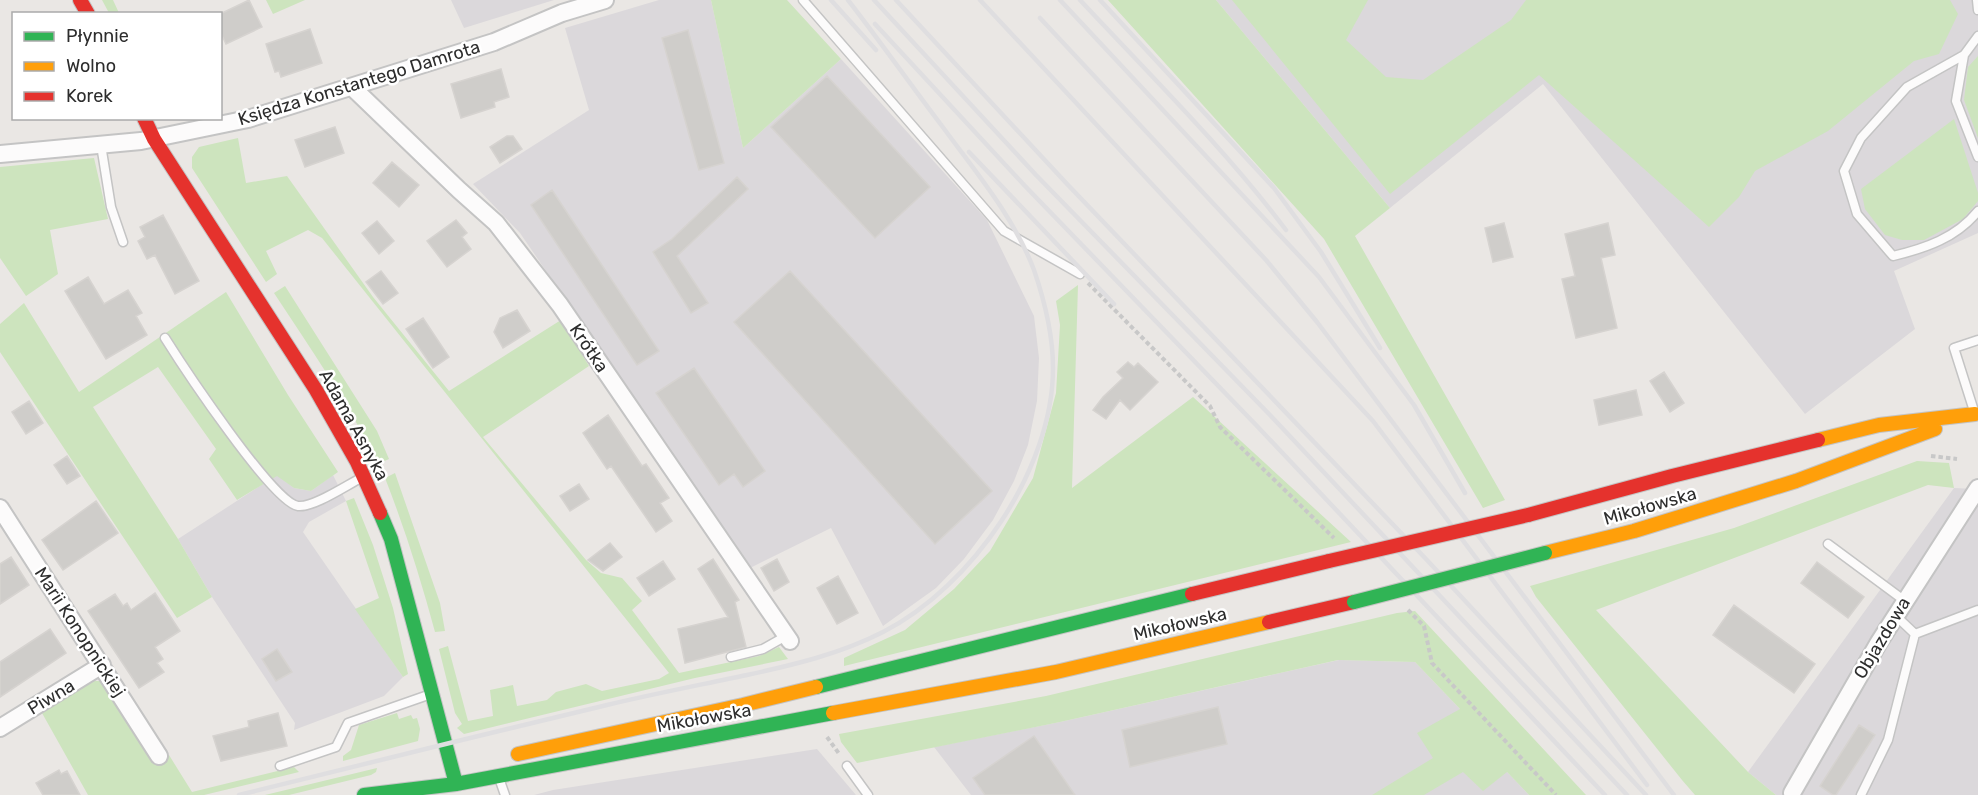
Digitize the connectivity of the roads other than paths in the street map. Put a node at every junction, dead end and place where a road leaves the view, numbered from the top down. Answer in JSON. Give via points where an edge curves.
{"nodes":[{"id":1,"x":605,"y":0,"type":"edge"},
{"id":2,"x":803,"y":0,"type":"edge"},
{"id":3,"x":1977,"y":0,"type":"edge"},
{"id":4,"x":1978,"y":10,"type":"edge"},
{"id":5,"x":1978,"y":36,"type":"edge"},
{"id":6,"x":1964,"y":55,"type":"junction"},
{"id":7,"x":352,"y":87,"type":"junction"},
{"id":8,"x":145,"y":120,"type":"edge"},
{"id":9,"x":154,"y":139,"type":"junction"},
{"id":10,"x":101,"y":145,"type":"junction"},
{"id":11,"x":0,"y":154,"type":"edge"},
{"id":12,"x":1978,"y":158,"type":"edge"},
{"id":13,"x":1978,"y":211,"type":"edge"},
{"id":14,"x":123,"y":242,"type":"dead end"},
{"id":15,"x":1080,"y":274,"type":"road end"},
{"id":16,"x":165,"y":338,"type":"dead end"},
{"id":17,"x":1978,"y":340,"type":"edge"},
{"id":18,"x":1977,"y":416,"type":"edge"},
{"id":19,"x":364,"y":476,"type":"junction"},
{"id":20,"x":1978,"y":488,"type":"edge"},
{"id":21,"x":0,"y":508,"type":"edge"},
{"id":22,"x":1828,"y":544,"type":"dead end"},
{"id":23,"x":1900,"y":608,"type":"junction"},
{"id":24,"x":1978,"y":610,"type":"edge"},
{"id":25,"x":1916,"y":634,"type":"junction"},
{"id":26,"x":788,"y":638,"type":"joint"},
{"id":27,"x":731,"y":657,"type":"dead end"},
{"id":28,"x":102,"y":665,"type":"junction"},
{"id":29,"x":432,"y":694,"type":"junction"},
{"id":30,"x":0,"y":728,"type":"edge"},
{"id":31,"x":159,"y":756,"type":"dead end"},
{"id":32,"x":499,"y":758,"type":"dead end"},
{"id":33,"x":280,"y":766,"type":"dead end"},
{"id":34,"x":847,"y":766,"type":"road end"},
{"id":35,"x":447,"y":769,"type":"junction"},
{"id":36,"x":498,"y":776,"type":"junction"},
{"id":37,"x":456,"y":784,"type":"junction"},
{"id":38,"x":1792,"y":793,"type":"dead end"},
{"id":39,"x":369,"y":794,"type":"edge"},
{"id":40,"x":505,"y":795,"type":"edge"},
{"id":41,"x":868,"y":795,"type":"edge"},
{"id":42,"x":1861,"y":795,"type":"edge"}],
"edges":[{"from":1,"to":7,"type":"street","name":"Księdza Konstantego Damrota","via":[[562,13],[494,42]]},
{"from":2,"to":15,"type":"lane","via":[[1004,231]]},
{"from":3,"to":4,"type":"lane"},
{"from":5,"to":6,"type":"lane"},
{"from":6,"to":12,"type":"lane","via":[[1956,100]]},
{"from":6,"to":13,"type":"lane","via":[[1907,87],[1861,138],[1844,171],[1857,214],[1893,255],[1928,247],[1967,224]]},
{"from":7,"to":9,"type":"street","name":"Księdza Konstantego Damrota","via":[[248,119]]},
{"from":7,"to":26,"type":"street","name":"Krótka","via":[[496,223],[560,305]]},
{"from":8,"to":9,"type":"main road","name":"Adama Asnyka"},
{"from":9,"to":10,"type":"street","name":"Księdza Konstantego Damrota"},
{"from":9,"to":19,"type":"main road","name":"Adama Asnyka","via":[[316,390]]},
{"from":10,"to":11,"type":"street","name":"Księdza Konstantego Damrota"},
{"from":10,"to":14,"type":"lane","via":[[111,207]]},
{"from":16,"to":19,"type":"lane","via":[[210,408],[289,503],[308,506]]},
{"from":17,"to":18,"type":"lane","via":[[1954,348]]},
{"from":18,"to":32,"type":"main road","name":"Mikołowska","bridge":true,"via":[[1879,425],[1528,515],[1073,622],[743,705]]},
{"from":18,"to":36,"type":"main road","name":"Mikołowska","bridge":true,"via":[[1796,481],[1634,531],[1354,602],[1056,672]]},
{"from":19,"to":29,"type":"main road","name":"Adama Asnyka","via":[[391,540]]},
{"from":20,"to":23,"type":"street","name":"Objazdowa"},
{"from":21,"to":28,"type":"street","name":"Marii Konopnickiej"},
{"from":22,"to":23,"type":"lane"},
{"from":23,"to":25,"type":"lane"},
{"from":23,"to":38,"type":"street","name":"Objazdowa"},
{"from":24,"to":25,"type":"lane"},
{"from":25,"to":42,"type":"lane","via":[[1888,740]]},
{"from":26,"to":27,"type":"lane"},
{"from":28,"to":30,"type":"street","name":"Piwna"},
{"from":28,"to":31,"type":"street","name":"Marii Konopnickiej"},
{"from":29,"to":33,"type":"lane","via":[[348,723],[336,747]]},
{"from":29,"to":35,"type":"main road","name":"Adama Asnyka"},
{"from":34,"to":41,"type":"lane"},
{"from":35,"to":37,"type":"main road","name":"Adama Asnyka"},
{"from":35,"to":39,"type":"main road","name":"Mikołowska","via":[[391,782]]},
{"from":36,"to":37,"type":"main road","name":"Mikołowska"},
{"from":36,"to":40,"type":"lane"},
{"from":37,"to":39,"type":"main road","name":"Mikołowska"}]}
